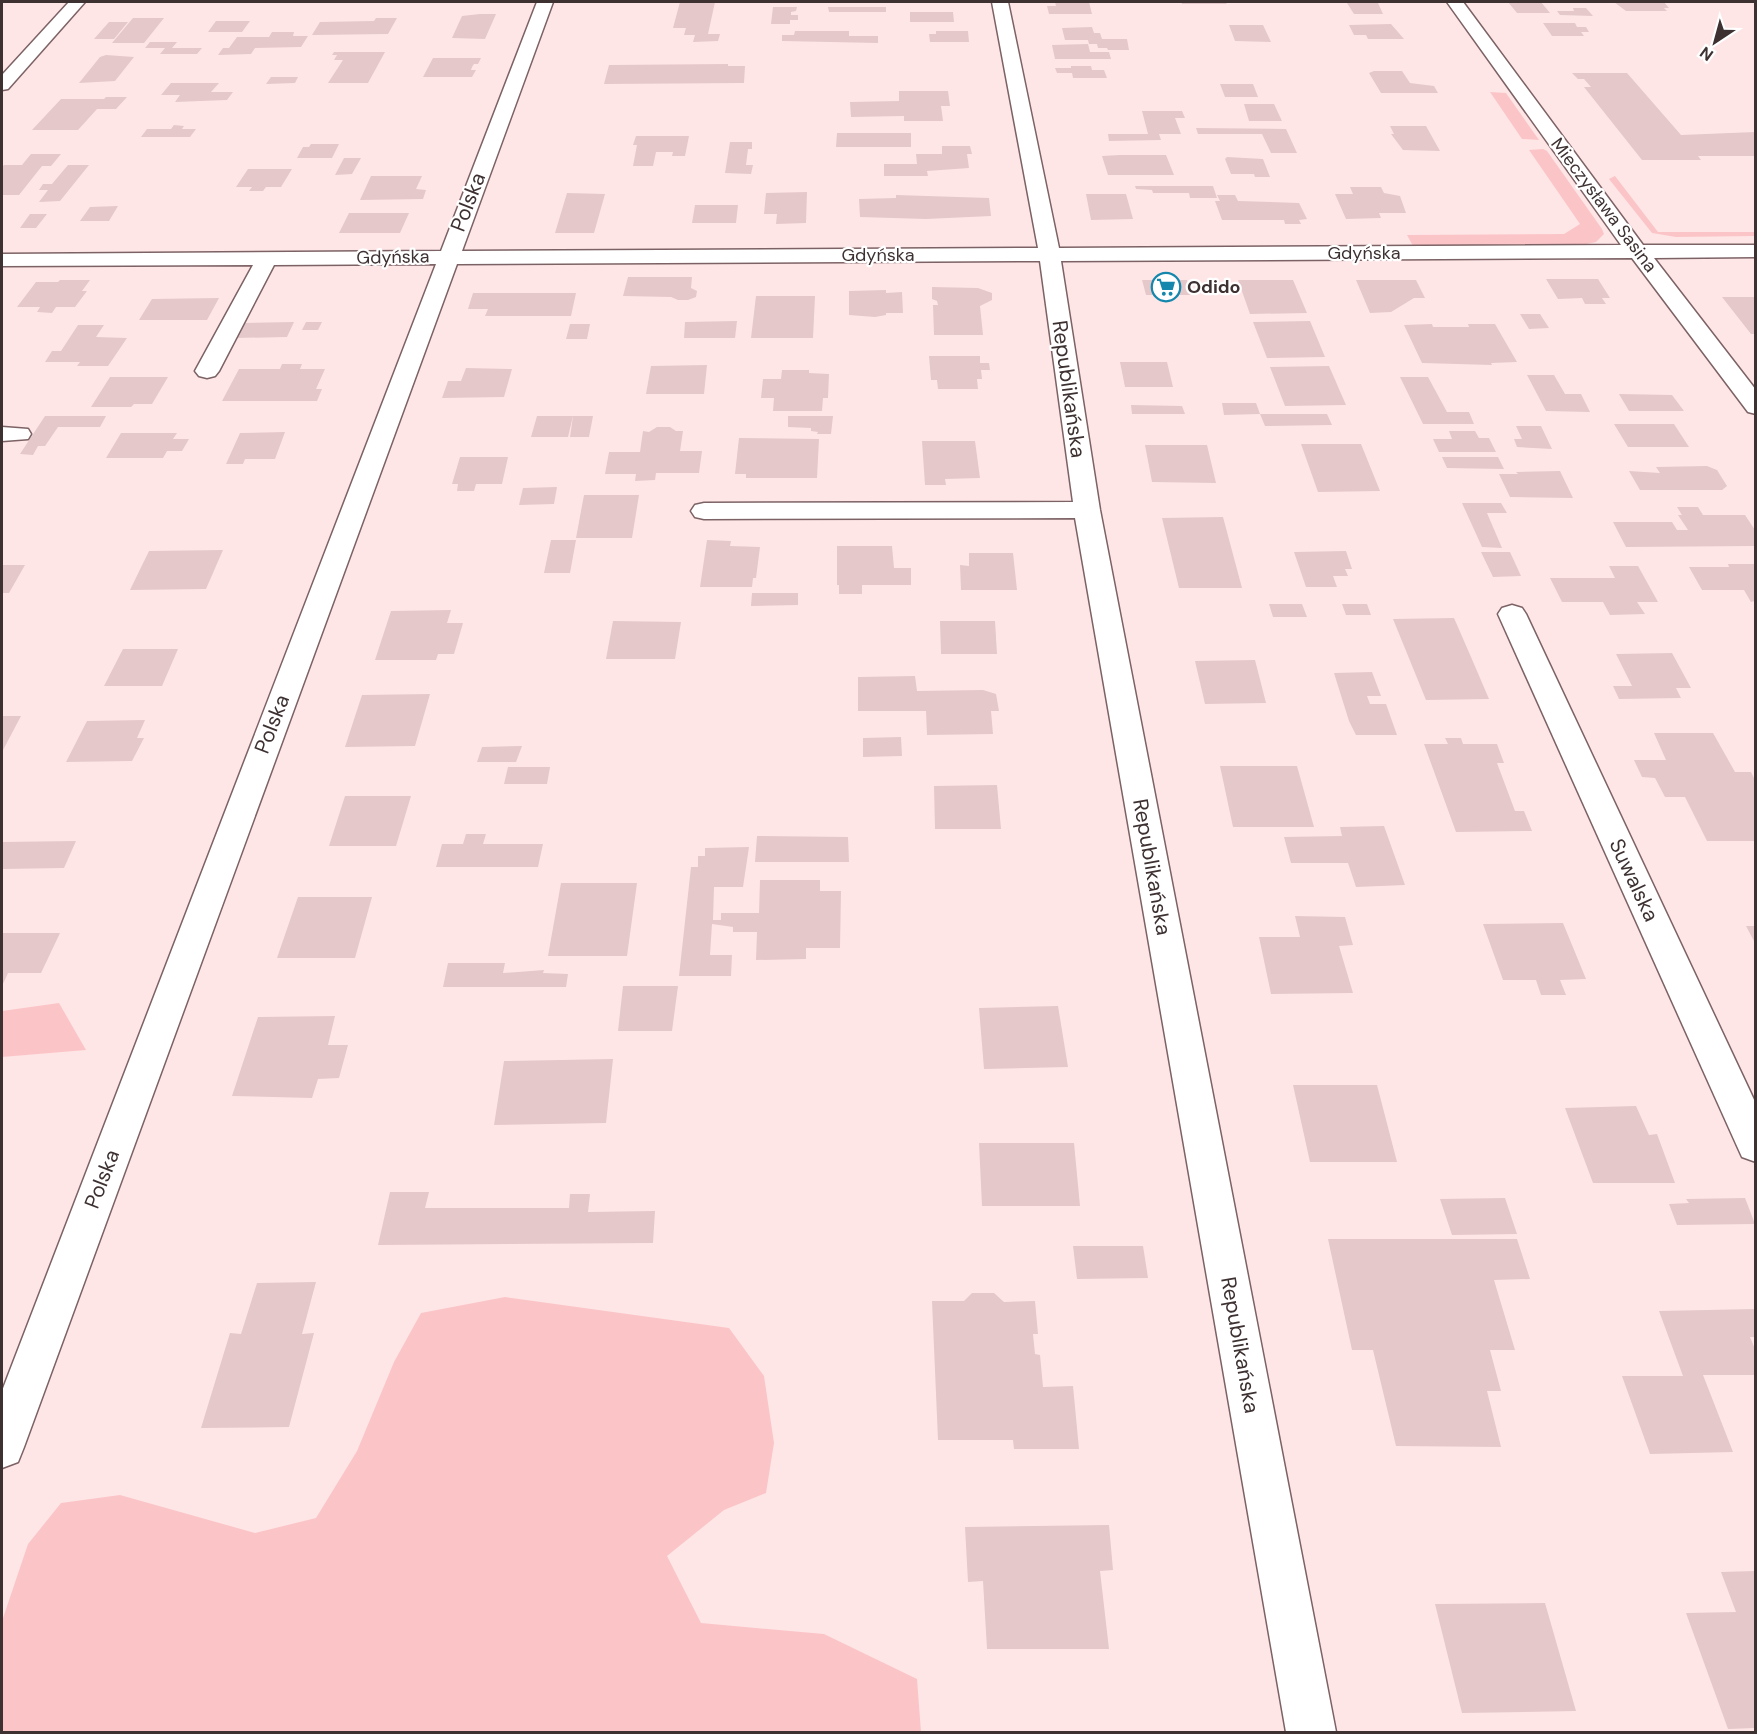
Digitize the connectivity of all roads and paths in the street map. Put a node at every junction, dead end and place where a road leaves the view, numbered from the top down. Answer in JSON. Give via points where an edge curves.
{"nodes":[{"id":1,"x":77,"y":2,"type":"edge"},
{"id":2,"x":545,"y":2,"type":"edge"},
{"id":3,"x":1000,"y":2,"type":"edge"},
{"id":4,"x":1455,"y":2,"type":"edge"},
{"id":5,"x":2,"y":86,"type":"edge"},
{"id":6,"x":1755,"y":251,"type":"edge"},
{"id":7,"x":1636,"y":252,"type":"junction"},
{"id":8,"x":1050,"y":255,"type":"junction"},
{"id":9,"x":447,"y":257,"type":"junction"},
{"id":10,"x":267,"y":259,"type":"junction"},
{"id":11,"x":2,"y":260,"type":"edge"},
{"id":12,"x":207,"y":370,"type":"dead end"},
{"id":13,"x":1755,"y":406,"type":"edge"},
{"id":14,"x":1087,"y":510,"type":"junction"},
{"id":15,"x":704,"y":511,"type":"dead end"},
{"id":16,"x":1512,"y":614,"type":"dead end"},
{"id":17,"x":1755,"y":1146,"type":"edge"},
{"id":18,"x":2,"y":1447,"type":"edge"},
{"id":19,"x":1311,"y":1732,"type":"edge"}],
"edges":[{"from":1,"to":5,"type":"street"},
{"from":2,"to":9,"type":"street","name":"Polska"},
{"from":3,"to":8,"type":"street","name":"Republikańska"},
{"from":4,"to":7,"type":"street","name":"Mieczysława Sasina"},
{"from":6,"to":7,"type":"street","name":"Gdyńska"},
{"from":7,"to":8,"type":"street","name":"Gdyńska"},
{"from":7,"to":13,"type":"street","name":"Mieczysława Sasina"},
{"from":8,"to":9,"type":"street","name":"Gdyńska"},
{"from":8,"to":14,"type":"street","name":"Republikańska"},
{"from":9,"to":10,"type":"street","name":"Gdyńska"},
{"from":9,"to":18,"type":"street","name":"Polska"},
{"from":10,"to":11,"type":"street","name":"Gdyńska"},
{"from":10,"to":12,"type":"street"},
{"from":14,"to":15,"type":"street"},
{"from":14,"to":19,"type":"street","name":"Republikańska"},
{"from":16,"to":17,"type":"street","name":"Suwalska"}]}
